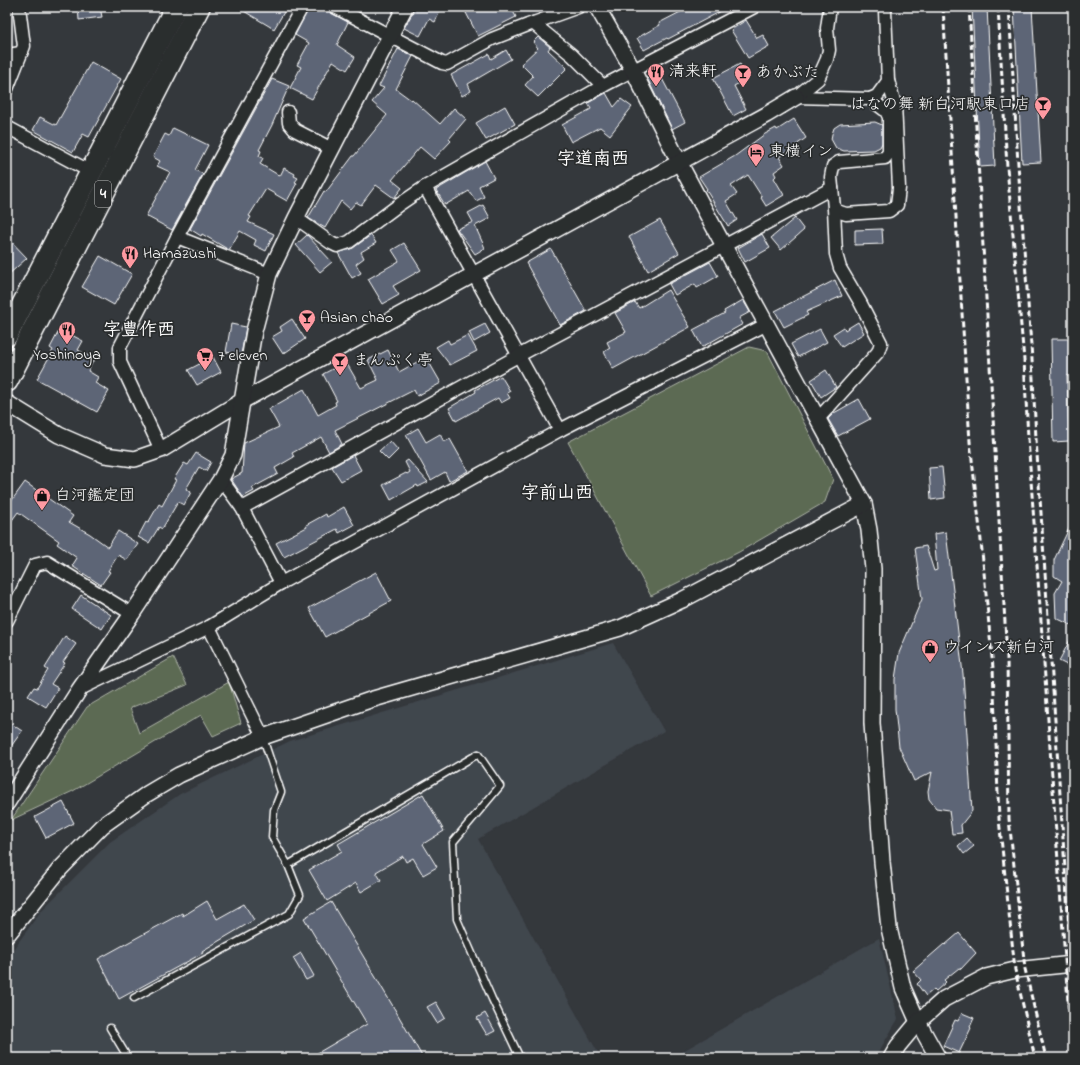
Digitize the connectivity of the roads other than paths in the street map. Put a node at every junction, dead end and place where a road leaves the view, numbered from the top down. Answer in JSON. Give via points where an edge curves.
{"nodes":[{"id":1,"x":19,"y":7,"type":"edge"},
{"id":2,"x":176,"y":7,"type":"edge"},
{"id":3,"x":199,"y":7,"type":"edge"},
{"id":4,"x":302,"y":7,"type":"edge"},
{"id":5,"x":335,"y":7,"type":"edge"},
{"id":6,"x":405,"y":7,"type":"edge"},
{"id":7,"x":578,"y":7,"type":"edge"},
{"id":8,"x":597,"y":7,"type":"edge"},
{"id":9,"x":754,"y":7,"type":"edge"},
{"id":10,"x":830,"y":7,"type":"edge"},
{"id":11,"x":883,"y":7,"type":"edge"},
{"id":12,"x":730,"y":12,"type":"edge"},
{"id":13,"x":533,"y":23,"type":"junction"},
{"id":14,"x":390,"y":37,"type":"junction"},
{"id":15,"x":21,"y":53,"type":"junction"},
{"id":16,"x":7,"y":55,"type":"edge"},
{"id":17,"x":633,"y":70,"type":"junction"},
{"id":18,"x":888,"y":81,"type":"junction"},
{"id":19,"x":602,"y":86,"type":"junction"},
{"id":20,"x":7,"y":89,"type":"edge"},
{"id":21,"x":796,"y":97,"type":"junction"},
{"id":22,"x":870,"y":99,"type":"junction"},
{"id":23,"x":288,"y":112,"type":"dead end"},
{"id":24,"x":7,"y":127,"type":"edge"},
{"id":25,"x":332,"y":149,"type":"junction"},
{"id":26,"x":679,"y":162,"type":"junction"},
{"id":27,"x":91,"y":172,"type":"junction"},
{"id":28,"x":425,"y":187,"type":"junction"},
{"id":29,"x":832,"y":188,"type":"junction"},
{"id":30,"x":834,"y":208,"type":"junction"},
{"id":31,"x":296,"y":218,"type":"junction"},
{"id":32,"x":177,"y":237,"type":"junction"},
{"id":33,"x":724,"y":246,"type":"junction"},
{"id":34,"x":269,"y":274,"type":"junction"},
{"id":35,"x":473,"y":275,"type":"junction"},
{"id":36,"x":767,"y":324,"type":"junction"},
{"id":37,"x":7,"y":335,"type":"edge"},
{"id":38,"x":518,"y":356,"type":"junction"},
{"id":39,"x":7,"y":381,"type":"edge"},
{"id":40,"x":242,"y":401,"type":"junction"},
{"id":41,"x":7,"y":403,"type":"edge"},
{"id":42,"x":818,"y":419,"type":"junction"},
{"id":43,"x":560,"y":430,"type":"junction"},
{"id":44,"x":161,"y":450,"type":"junction"},
{"id":45,"x":221,"y":479,"type":"junction"},
{"id":46,"x":864,"y":504,"type":"junction"},
{"id":47,"x":242,"y":508,"type":"junction"},
{"id":48,"x":280,"y":583,"type":"junction"},
{"id":49,"x":132,"y":614,"type":"junction"},
{"id":50,"x":7,"y":621,"type":"edge"},
{"id":51,"x":209,"y":627,"type":"junction"},
{"id":52,"x":78,"y":690,"type":"junction"},
{"id":53,"x":263,"y":737,"type":"junction"},
{"id":54,"x":7,"y":803,"type":"edge"},
{"id":55,"x":288,"y":865,"type":"junction"},
{"id":56,"x":7,"y":935,"type":"edge"},
{"id":57,"x":1073,"y":964,"type":"edge"},
{"id":58,"x":134,"y":998,"type":"dead end"},
{"id":59,"x":918,"y":1022,"type":"junction"},
{"id":60,"x":110,"y":1028,"type":"dead end"},
{"id":61,"x":128,"y":1058,"type":"edge"},
{"id":62,"x":520,"y":1058,"type":"edge"},
{"id":63,"x":891,"y":1058,"type":"edge"},
{"id":64,"x":938,"y":1058,"type":"edge"}],
"edges":[{"from":1,"to":15,"type":"street","via":[[24,46]]},
{"from":2,"to":27,"type":"highway","number":"4"},
{"from":3,"to":39,"type":"highway","number":"4"},
{"from":4,"to":32,"type":"street"},
{"from":5,"to":14,"type":"street"},
{"from":6,"to":14,"type":"street"},
{"from":7,"to":13,"type":"street"},
{"from":8,"to":17,"type":"street"},
{"from":9,"to":12,"type":"street"},
{"from":10,"to":21,"type":"street","via":[[827,59],[818,79]]},
{"from":11,"to":18,"type":"street"},
{"from":12,"to":17,"type":"street"},
{"from":13,"to":14,"type":"street","via":[[492,39],[446,64]]},
{"from":13,"to":19,"type":"street","via":[[572,55]]},
{"from":14,"to":25,"type":"street"},
{"from":15,"to":16,"type":"street"},
{"from":15,"to":20,"type":"street"},
{"from":17,"to":19,"type":"street"},
{"from":17,"to":26,"type":"street"},
{"from":18,"to":22,"type":"street","via":[[877,96]]},
{"from":18,"to":30,"type":"street","via":[[895,104],[899,188],[897,204],[889,211],[846,214]]},
{"from":19,"to":28,"type":"street"},
{"from":21,"to":22,"type":"street"},
{"from":21,"to":26,"type":"street"},
{"from":22,"to":29,"type":"street","via":[[889,117],[888,155],[878,159],[838,162],[832,170]]},
{"from":23,"to":25,"type":"street","via":[[289,123],[295,130]]},
{"from":24,"to":27,"type":"street"},
{"from":25,"to":31,"type":"street"},
{"from":26,"to":33,"type":"street"},
{"from":26,"to":35,"type":"street"},
{"from":27,"to":37,"type":"highway","number":"4"},
{"from":28,"to":31,"type":"street","via":[[350,242],[337,246]]},
{"from":28,"to":35,"type":"street"},
{"from":29,"to":30,"type":"street"},
{"from":29,"to":33,"type":"street"},
{"from":30,"to":42,"type":"street","via":[[836,254],[840,268],[881,343],[878,352]]},
{"from":31,"to":34,"type":"street"},
{"from":32,"to":34,"type":"street"},
{"from":32,"to":44,"type":"street","via":[[120,347],[120,362]]},
{"from":33,"to":36,"type":"street"},
{"from":33,"to":38,"type":"street"},
{"from":34,"to":40,"type":"street","via":[[254,332]]},
{"from":35,"to":38,"type":"street"},
{"from":35,"to":40,"type":"street"},
{"from":36,"to":42,"type":"street"},
{"from":36,"to":43,"type":"street"},
{"from":38,"to":43,"type":"street"},
{"from":38,"to":47,"type":"street"},
{"from":40,"to":44,"type":"street"},
{"from":40,"to":45,"type":"street","via":[[233,455]]},
{"from":41,"to":44,"type":"street","via":[[59,435],[105,454],[135,459]]},
{"from":42,"to":46,"type":"street"},
{"from":43,"to":48,"type":"street"},
{"from":45,"to":47,"type":"street"},
{"from":45,"to":49,"type":"street"},
{"from":46,"to":53,"type":"street","via":[[682,600],[620,628],[370,700]]},
{"from":46,"to":59,"type":"street","via":[[873,569],[872,723],[882,862],[889,928],[903,988]]},
{"from":47,"to":48,"type":"street"},
{"from":48,"to":51,"type":"street"},
{"from":49,"to":50,"type":"street","via":[[47,562],[35,565]]},
{"from":49,"to":52,"type":"street"},
{"from":51,"to":52,"type":"street"},
{"from":51,"to":53,"type":"street"},
{"from":52,"to":54,"type":"street"},
{"from":53,"to":55,"type":"lane","via":[[281,792],[274,810],[272,836]]},
{"from":53,"to":56,"type":"street","via":[[179,775],[102,826],[60,869]]},
{"from":55,"to":58,"type":"lane","via":[[300,895],[290,914]]},
{"from":55,"to":62,"type":"lane","via":[[478,754],[500,786],[453,842],[457,919]]},
{"from":57,"to":59,"type":"street","via":[[1015,970],[986,977],[944,999]]},
{"from":59,"to":63,"type":"street"},
{"from":59,"to":64,"type":"street"},
{"from":60,"to":61,"type":"lane"}]}
